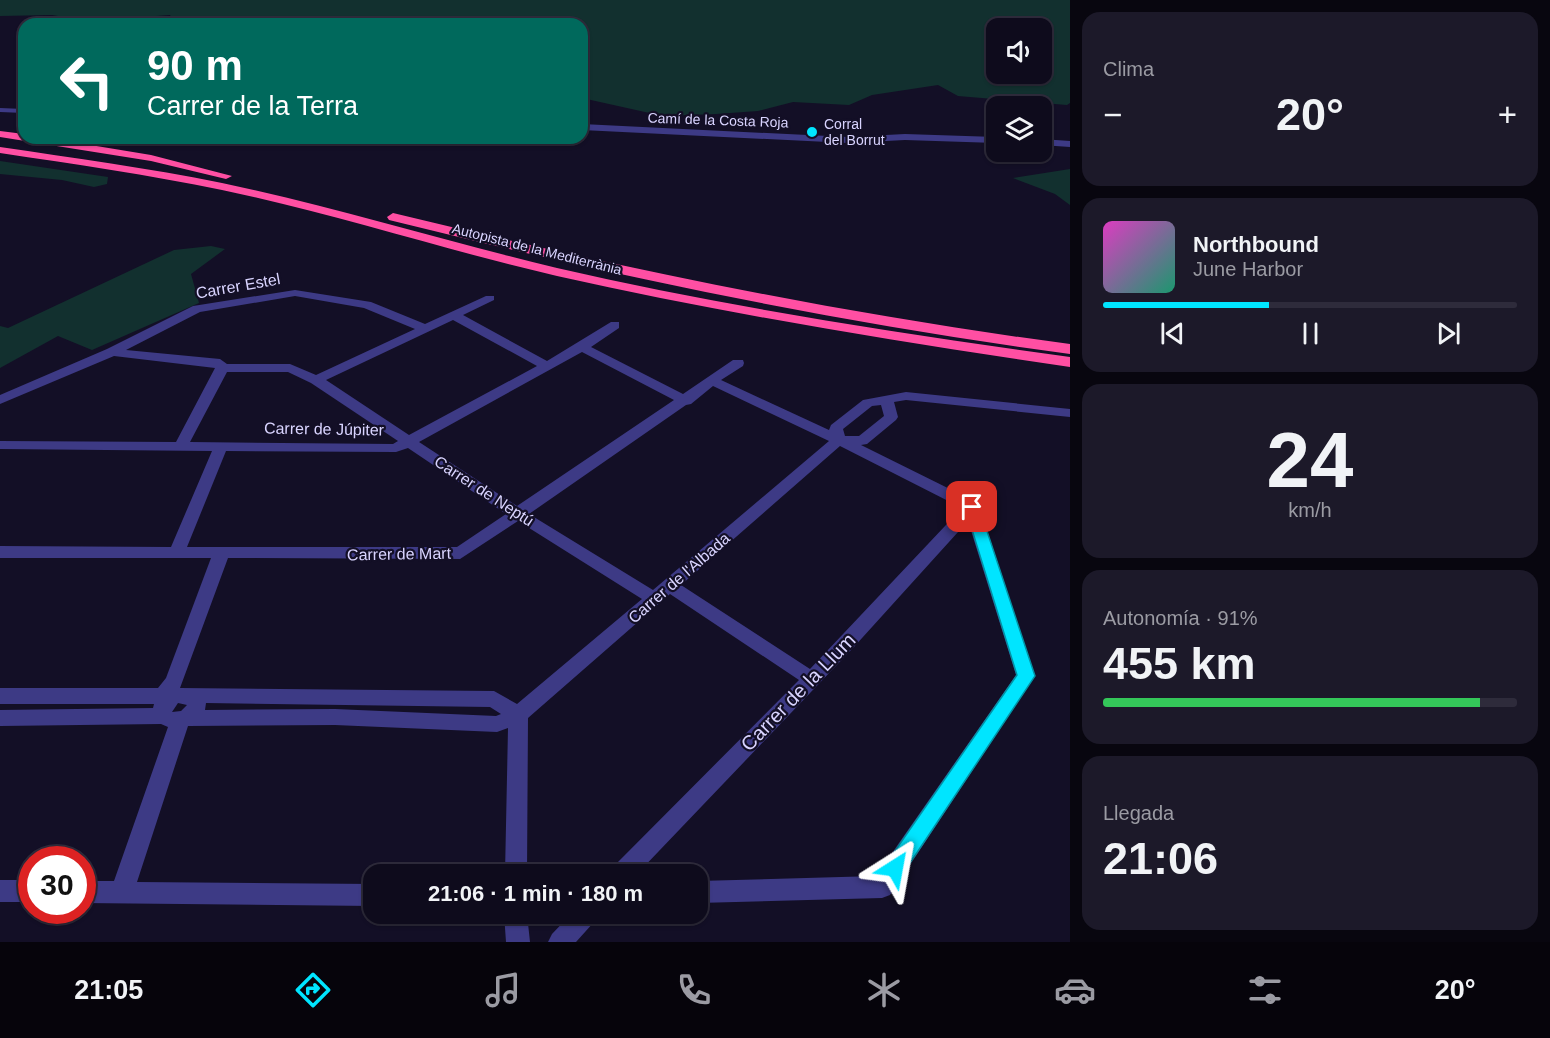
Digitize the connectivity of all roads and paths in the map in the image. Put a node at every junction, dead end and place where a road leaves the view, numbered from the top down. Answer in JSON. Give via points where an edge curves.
{"nodes":[{"id":1,"x":0,"y":110,"type":"edge"},
{"id":2,"x":18,"y":111,"type":"edge"},
{"id":3,"x":588,"y":128,"type":"edge"},
{"id":4,"x":0,"y":134,"type":"edge"},
{"id":5,"x":18,"y":137,"type":"edge"},
{"id":6,"x":986,"y":140,"type":"edge"},
{"id":7,"x":0,"y":142,"type":"edge"},
{"id":8,"x":1052,"y":143,"type":"edge"},
{"id":9,"x":64,"y":144,"type":"edge"},
{"id":10,"x":1070,"y":144,"type":"edge"},
{"id":11,"x":0,"y":150,"type":"edge"},
{"id":12,"x":0,"y":158,"type":"edge"},
{"id":13,"x":265,"y":186,"type":"junction"},
{"id":14,"x":446,"y":244,"type":"junction"},
{"id":15,"x":490,"y":298,"type":"dead end"},
{"id":16,"x":453,"y":315,"type":"junction"},
{"id":17,"x":615,"y":325,"type":"dead end"},
{"id":18,"x":424,"y":328,"type":"junction"},
{"id":19,"x":582,"y":347,"type":"junction"},
{"id":20,"x":1070,"y":349,"type":"edge"},
{"id":21,"x":112,"y":352,"type":"junction"},
{"id":22,"x":1070,"y":362,"type":"edge"},
{"id":23,"x":738,"y":363,"type":"dead end"},
{"id":24,"x":547,"y":366,"type":"junction"},
{"id":25,"x":222,"y":368,"type":"junction"},
{"id":26,"x":316,"y":380,"type":"junction"},
{"id":27,"x":714,"y":382,"type":"junction"},
{"id":28,"x":886,"y":399,"type":"junction"},
{"id":29,"x":0,"y":400,"type":"edge"},
{"id":30,"x":686,"y":400,"type":"junction"},
{"id":31,"x":1070,"y":413,"type":"edge"},
{"id":32,"x":839,"y":440,"type":"junction"},
{"id":33,"x":409,"y":441,"type":"junction"},
{"id":34,"x":0,"y":445,"type":"edge"},
{"id":35,"x":181,"y":446,"type":"junction"},
{"id":36,"x":221,"y":446,"type":"junction"},
{"id":37,"x":972,"y":507,"type":"junction"},
{"id":38,"x":518,"y":514,"type":"junction"},
{"id":39,"x":0,"y":552,"type":"edge"},
{"id":40,"x":176,"y":554,"type":"junction"},
{"id":41,"x":221,"y":554,"type":"junction"},
{"id":42,"x":670,"y":586,"type":"junction"},
{"id":43,"x":655,"y":599,"type":"junction"},
{"id":44,"x":811,"y":679,"type":"junction"},
{"id":45,"x":0,"y":696,"type":"edge"},
{"id":46,"x":176,"y":696,"type":"junction"},
{"id":47,"x":518,"y":715,"type":"junction"},
{"id":48,"x":0,"y":718,"type":"edge"},
{"id":49,"x":177,"y":718,"type":"junction"},
{"id":50,"x":516,"y":864,"type":"edge"},
{"id":51,"x":632,"y":864,"type":"edge"},
{"id":52,"x":0,"y":891,"type":"edge"},
{"id":53,"x":18,"y":891,"type":"edge"},
{"id":54,"x":96,"y":892,"type":"edge"},
{"id":55,"x":122,"y":892,"type":"junction"},
{"id":56,"x":708,"y":892,"type":"edge"},
{"id":57,"x":363,"y":896,"type":"edge"},
{"id":58,"x":517,"y":924,"type":"edge"},
{"id":59,"x":576,"y":924,"type":"edge"},
{"id":60,"x":518,"y":942,"type":"edge"},
{"id":61,"x":560,"y":942,"type":"edge"}],
"edges":[{"from":1,"to":2,"type":"street"},
{"from":3,"to":6,"type":"street","name":"Camí de la Costa Roja","via":[[848,140]]},
{"from":4,"to":5,"type":"highway"},
{"from":7,"to":13,"type":"highway","name":"Autopista de la Mediterrània","via":[[109,157]]},
{"from":8,"to":10,"type":"street"},
{"from":9,"to":13,"type":"highway","via":[[151,158]]},
{"from":11,"to":14,"type":"highway","name":"Autopista de la Mediterrània","via":[[222,187]]},
{"from":12,"to":14,"type":"highway","via":[[158,181]]},
{"from":13,"to":20,"type":"highway","name":"Autopista de la Mediterrània","via":[[720,293]]},
{"from":14,"to":22,"type":"highway","name":"Autopista de la Mediterrània","via":[[610,284],[741,310]]},
{"from":15,"to":16,"type":"street"},
{"from":16,"to":18,"type":"street"},
{"from":16,"to":24,"type":"street"},
{"from":17,"to":19,"type":"street","name":"Carrer de Júpiter"},
{"from":18,"to":21,"type":"street","name":"Carrer Estel","via":[[367,305],[295,293],[197,309]]},
{"from":18,"to":26,"type":"street"},
{"from":19,"to":24,"type":"street","name":"Carrer de Júpiter"},
{"from":19,"to":30,"type":"street"},
{"from":21,"to":25,"type":"street","name":"Carrer de Neptú","via":[[220,363]]},
{"from":21,"to":29,"type":"street","name":"Carrer Estel"},
{"from":23,"to":27,"type":"street","name":"Carrer de Mart"},
{"from":24,"to":33,"type":"street","name":"Carrer de Júpiter"},
{"from":25,"to":26,"type":"street","name":"Carrer de Neptú","via":[[290,368]]},
{"from":25,"to":35,"type":"street"},
{"from":26,"to":33,"type":"street","name":"Carrer de Neptú"},
{"from":27,"to":30,"type":"street","name":"Carrer de Mart"},
{"from":27,"to":32,"type":"street"},
{"from":28,"to":31,"type":"street","name":"Carrer de l'Albada","via":[[906,396]]},
{"from":28,"to":32,"type":"street","name":"Carrer de l'Albada","via":[[868,403],[836,428]]},
{"from":28,"to":32,"type":"street","via":[[891,417],[862,441]]},
{"from":30,"to":38,"type":"street","name":"Carrer de Mart"},
{"from":32,"to":37,"type":"street"},
{"from":32,"to":42,"type":"street","name":"Carrer de l'Albada"},
{"from":33,"to":36,"type":"street","name":"Carrer de Júpiter","via":[[396,448]]},
{"from":33,"to":38,"type":"street","name":"Carrer de Neptú"},
{"from":34,"to":35,"type":"street","name":"Carrer de Júpiter"},
{"from":35,"to":36,"type":"street","name":"Carrer de Júpiter"},
{"from":36,"to":40,"type":"street"},
{"from":37,"to":44,"type":"street","name":"Carrer de la Llum"},
{"from":37,"to":56,"type":"street","via":[[1026,676],[882,887]]},
{"from":38,"to":41,"type":"street","name":"Carrer de Mart","via":[[460,554]]},
{"from":38,"to":43,"type":"street","name":"Carrer de Neptú"},
{"from":39,"to":40,"type":"street","name":"Carrer de Mart"},
{"from":40,"to":41,"type":"street","name":"Carrer de Mart"},
{"from":41,"to":46,"type":"street","via":[[174,681]]},
{"from":42,"to":43,"type":"street","name":"Carrer de l'Albada"},
{"from":42,"to":44,"type":"street"},
{"from":43,"to":47,"type":"street","name":"Carrer de l'Albada"},
{"from":44,"to":51,"type":"street","name":"Carrer de la Llum"},
{"from":45,"to":46,"type":"street"},
{"from":46,"to":47,"type":"street","via":[[494,699]]},
{"from":46,"to":49,"type":"street","via":[[163,706]]},
{"from":46,"to":49,"type":"street","via":[[197,702],[197,707]]},
{"from":47,"to":49,"type":"street","name":"Carrer de l'Albada","via":[[496,724],[335,717]]},
{"from":47,"to":50,"type":"street"},
{"from":48,"to":49,"type":"street","name":"Carrer de l'Albada"},
{"from":49,"to":55,"type":"street"},
{"from":52,"to":53,"type":"street"},
{"from":54,"to":55,"type":"street"},
{"from":55,"to":57,"type":"street"},
{"from":58,"to":60,"type":"street"},
{"from":59,"to":61,"type":"street"}]}
